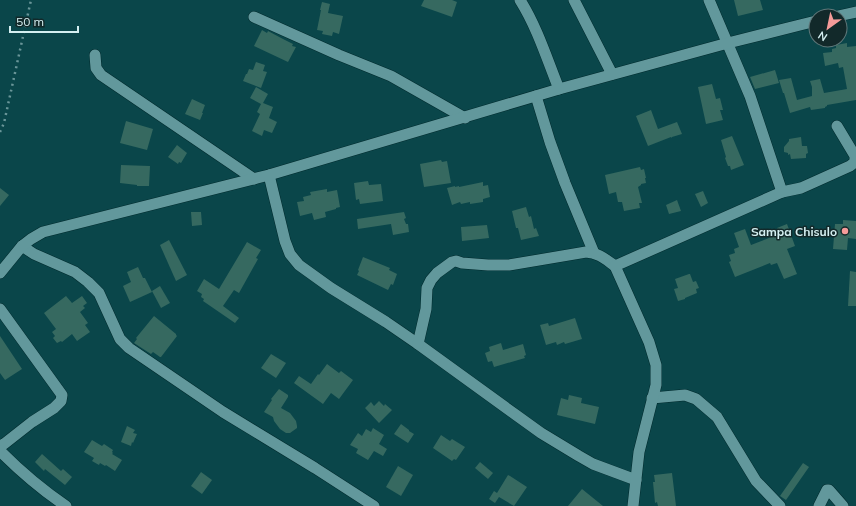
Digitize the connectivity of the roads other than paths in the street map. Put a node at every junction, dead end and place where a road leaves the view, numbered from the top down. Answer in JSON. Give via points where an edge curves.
{"nodes":[{"id":1,"x":520,"y":0,"type":"edge"},
{"id":2,"x":574,"y":0,"type":"edge"},
{"id":3,"x":709,"y":0,"type":"edge"},
{"id":4,"x":254,"y":17,"type":"dead end"},
{"id":5,"x":808,"y":23,"type":"edge"},
{"id":6,"x":728,"y":42,"type":"junction"},
{"id":7,"x":95,"y":55,"type":"dead end"},
{"id":8,"x":612,"y":74,"type":"junction"},
{"id":9,"x":559,"y":89,"type":"junction"},
{"id":10,"x":536,"y":96,"type":"junction"},
{"id":11,"x":465,"y":118,"type":"junction"},
{"id":12,"x":837,"y":126,"type":"dead end"},
{"id":13,"x":269,"y":175,"type":"junction"},
{"id":14,"x":254,"y":179,"type":"junction"},
{"id":15,"x":782,"y":192,"type":"junction"},
{"id":16,"x":22,"y":246,"type":"junction"},
{"id":17,"x":594,"y":253,"type":"junction"},
{"id":18,"x":615,"y":266,"type":"junction"},
{"id":19,"x":0,"y":273,"type":"edge"},
{"id":20,"x":0,"y":309,"type":"edge"},
{"id":21,"x":418,"y":344,"type":"junction"},
{"id":22,"x":652,"y":398,"type":"junction"},
{"id":23,"x":0,"y":446,"type":"edge"},
{"id":24,"x":0,"y":451,"type":"edge"},
{"id":25,"x":636,"y":480,"type":"junction"},
{"id":26,"x":66,"y":506,"type":"edge"},
{"id":27,"x":374,"y":506,"type":"edge"},
{"id":28,"x":633,"y":506,"type":"edge"},
{"id":29,"x":780,"y":506,"type":"edge"},
{"id":30,"x":819,"y":506,"type":"edge"},
{"id":31,"x":843,"y":506,"type":"edge"}],
"edges":[{"from":1,"to":9,"type":"street","via":[[536,30]]},
{"from":2,"to":8,"type":"street"},
{"from":3,"to":6,"type":"street"},
{"from":4,"to":11,"type":"street","via":[[391,76]]},
{"from":5,"to":6,"type":"street"},
{"from":6,"to":8,"type":"street"},
{"from":6,"to":15,"type":"street","via":[[750,96]]},
{"from":7,"to":14,"type":"street","via":[[96,68],[101,75]]},
{"from":8,"to":9,"type":"street"},
{"from":9,"to":10,"type":"street"},
{"from":10,"to":11,"type":"street"},
{"from":10,"to":17,"type":"street","via":[[565,183]]},
{"from":11,"to":13,"type":"street"},
{"from":12,"to":15,"type":"street","via":[[855,156],[855,162],[801,188]]},
{"from":13,"to":14,"type":"street"},
{"from":13,"to":21,"type":"street","via":[[285,241],[290,254],[299,265]]},
{"from":14,"to":16,"type":"street","via":[[43,232]]},
{"from":15,"to":18,"type":"street"},
{"from":16,"to":19,"type":"street"},
{"from":16,"to":27,"type":"street","via":[[75,272],[88,282],[99,293],[120,339],[129,348],[223,412]]},
{"from":17,"to":18,"type":"street"},
{"from":17,"to":21,"type":"street","via":[[586,252],[509,265],[488,266],[452,262],[430,280]]},
{"from":18,"to":22,"type":"street","via":[[649,342],[656,365],[656,385]]},
{"from":20,"to":23,"type":"street","via":[[62,395],[61,401],[54,408]]},
{"from":21,"to":25,"type":"street","via":[[516,416],[573,452],[593,464]]},
{"from":22,"to":25,"type":"street","via":[[639,452]]},
{"from":22,"to":29,"type":"street","via":[[685,394],[696,399],[717,418],[756,481]]},
{"from":24,"to":26,"type":"street","via":[[16,467]]},
{"from":25,"to":28,"type":"street"},
{"from":30,"to":31,"type":"street","via":[[829,490]]}]}
